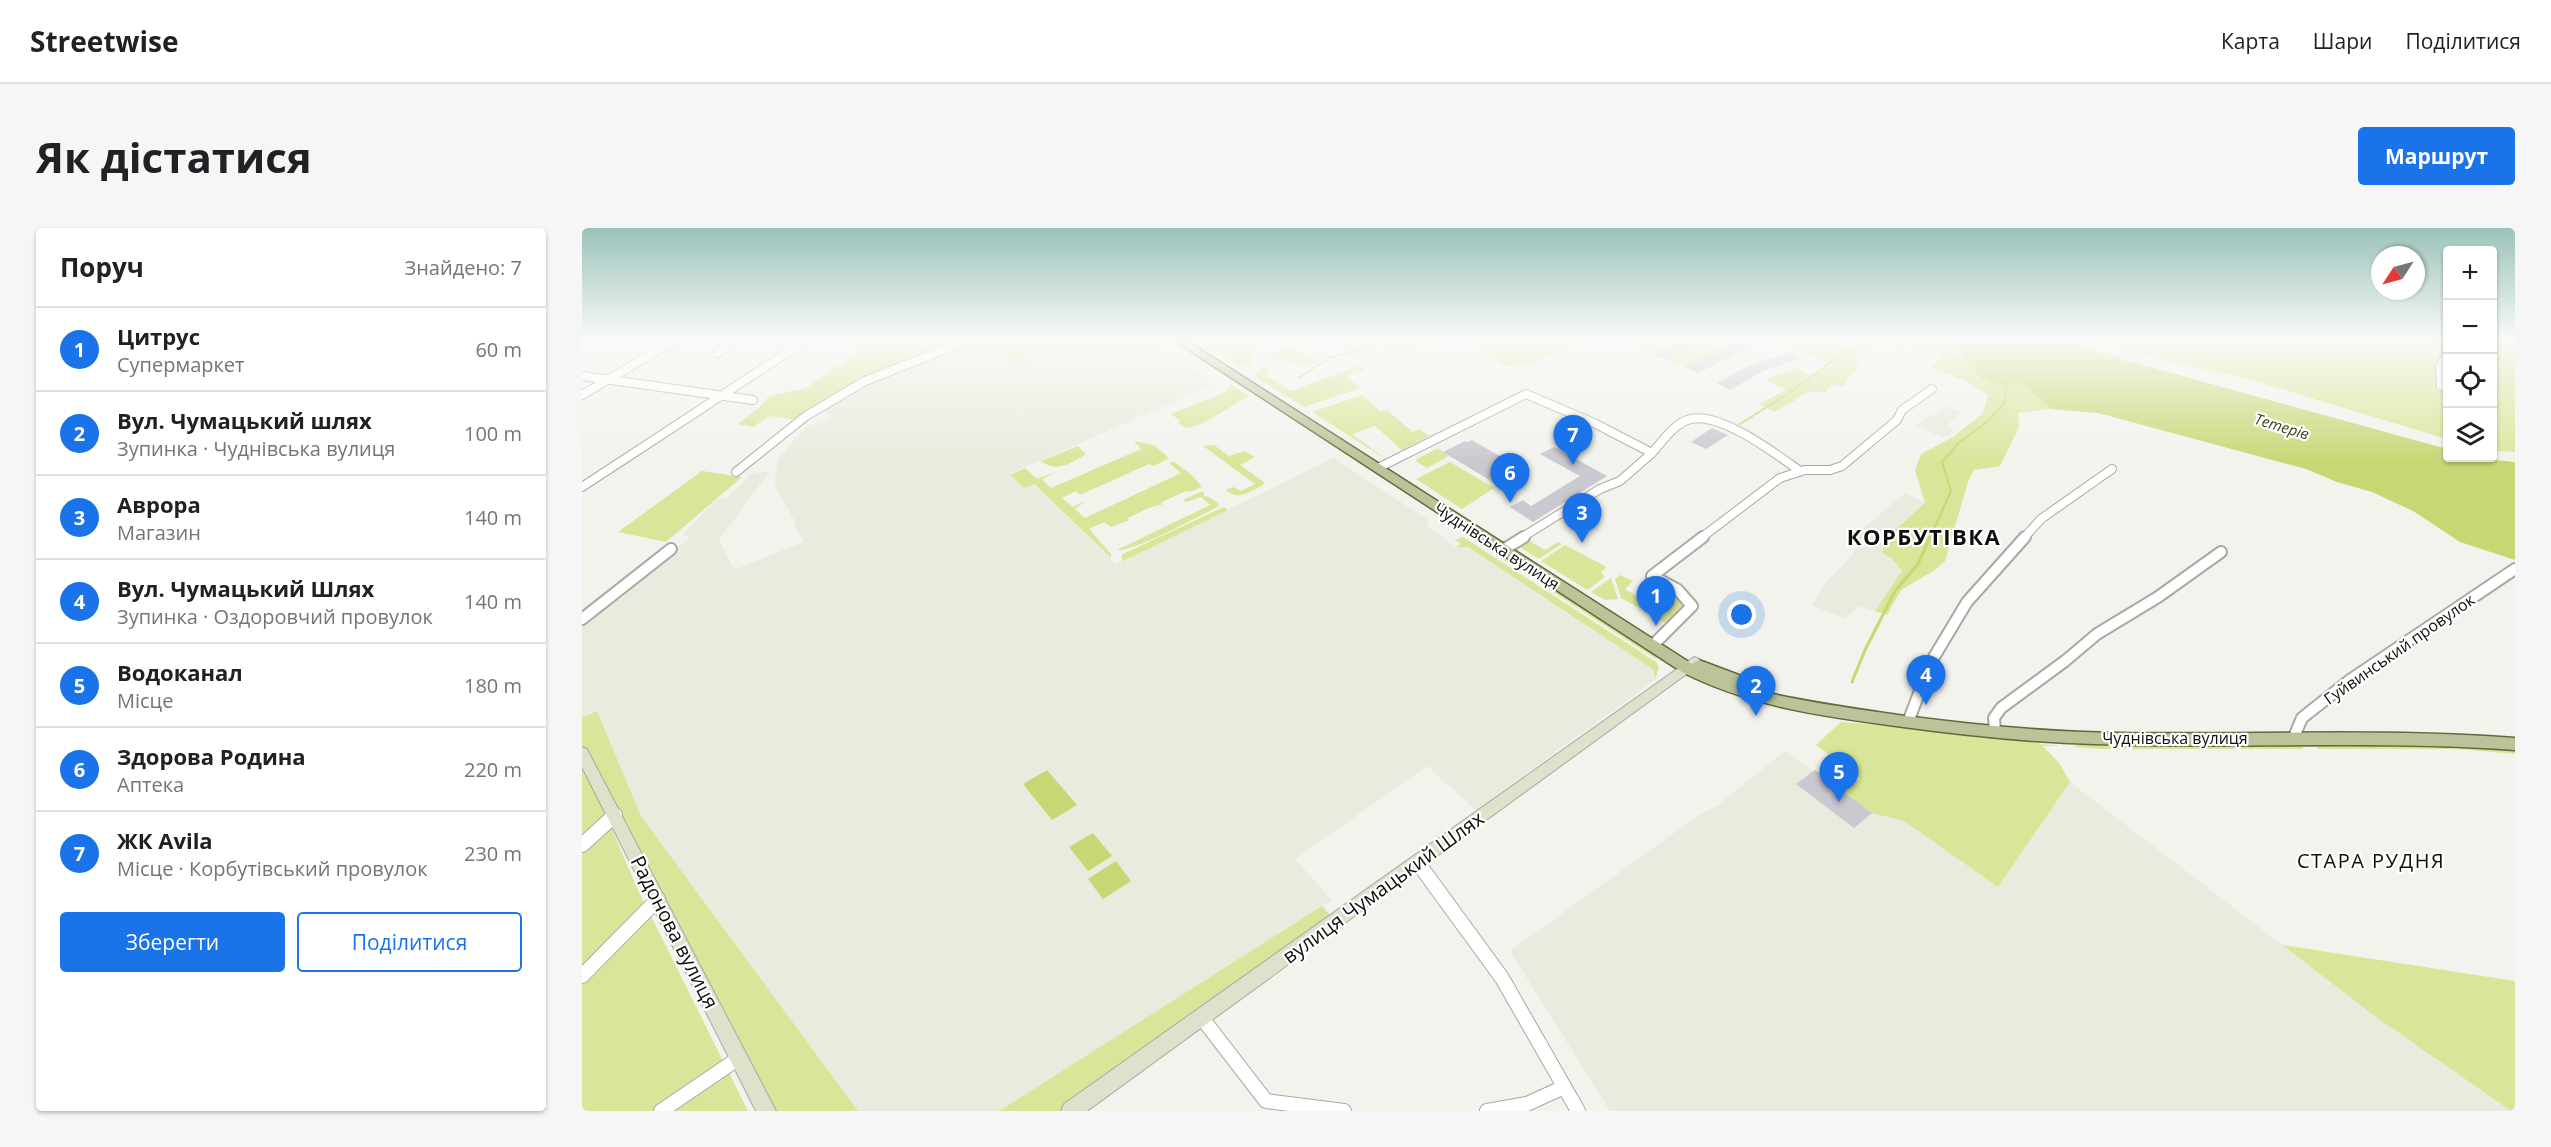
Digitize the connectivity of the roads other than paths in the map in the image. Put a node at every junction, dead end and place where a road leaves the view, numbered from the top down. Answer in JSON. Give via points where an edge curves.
{"nodes":[{"id":1,"x":608,"y":380,"type":"edge"},
{"id":2,"x":609,"y":380,"type":"edge"},
{"id":3,"x":746,"y":380,"type":"edge"},
{"id":4,"x":867,"y":380,"type":"edge"},
{"id":5,"x":1242,"y":380,"type":"edge"},
{"id":6,"x":1246,"y":380,"type":"edge"},
{"id":7,"x":2440,"y":380,"type":"edge"},
{"id":8,"x":2441,"y":386,"type":"dead end"},
{"id":9,"x":1932,"y":389,"type":"dead end"},
{"id":10,"x":582,"y":395,"type":"edge"},
{"id":11,"x":722,"y":396,"type":"junction"},
{"id":12,"x":753,"y":400,"type":"dead end"},
{"id":13,"x":1652,"y":453,"type":"junction"},
{"id":14,"x":1379,"y":467,"type":"junction"},
{"id":15,"x":2112,"y":469,"type":"dead end"},
{"id":16,"x":1800,"y":471,"type":"junction"},
{"id":17,"x":736,"y":472,"type":"dead end"},
{"id":18,"x":582,"y":487,"type":"edge"},
{"id":19,"x":671,"y":549,"type":"dead end"},
{"id":20,"x":1505,"y":549,"type":"junction"},
{"id":21,"x":2221,"y":552,"type":"dead end"},
{"id":22,"x":2515,"y":569,"type":"edge"},
{"id":23,"x":582,"y":619,"type":"edge"},
{"id":24,"x":1654,"y":644,"type":"junction"},
{"id":25,"x":1690,"y":665,"type":"junction"},
{"id":26,"x":1908,"y":722,"type":"junction"},
{"id":27,"x":1995,"y":732,"type":"junction"},
{"id":28,"x":2294,"y":737,"type":"junction"},
{"id":29,"x":2515,"y":744,"type":"edge"},
{"id":30,"x":583,"y":755,"type":"edge"},
{"id":31,"x":615,"y":815,"type":"junction"},
{"id":32,"x":582,"y":845,"type":"edge"},
{"id":33,"x":1418,"y":863,"type":"junction"},
{"id":34,"x":658,"y":899,"type":"junction"},
{"id":35,"x":582,"y":976,"type":"edge"},
{"id":36,"x":1202,"y":1018,"type":"junction"},
{"id":37,"x":739,"y":1058,"type":"junction"},
{"id":38,"x":1564,"y":1087,"type":"junction"},
{"id":39,"x":661,"y":1111,"type":"edge"},
{"id":40,"x":766,"y":1111,"type":"edge"},
{"id":41,"x":1071,"y":1111,"type":"edge"},
{"id":42,"x":1344,"y":1111,"type":"edge"},
{"id":43,"x":1487,"y":1111,"type":"edge"},
{"id":44,"x":1578,"y":1111,"type":"edge"}],
"edges":[{"from":1,"to":10,"type":"street"},
{"from":2,"to":11,"type":"street"},
{"from":3,"to":11,"type":"street"},
{"from":4,"to":17,"type":"street","via":[[806,416]]},
{"from":5,"to":14,"type":"main road","name":"Чуднівська вулиця"},
{"from":6,"to":14,"type":"main road","name":"Чуднівська вулиця"},
{"from":7,"to":8,"type":"street"},
{"from":9,"to":16,"type":"street","via":[[1902,410],[1897,420],[1842,466]]},
{"from":11,"to":12,"type":"street"},
{"from":11,"to":18,"type":"street"},
{"from":13,"to":14,"type":"street","via":[[1526,394]]},
{"from":13,"to":16,"type":"street","via":[[1688,420],[1702,418],[1753,440]]},
{"from":13,"to":20,"type":"street","via":[[1620,481],[1600,489]]},
{"from":14,"to":20,"type":"main road","name":"Чуднівська вулиця"},
{"from":15,"to":26,"type":"street","via":[[2041,519],[1967,602],[1931,662]]},
{"from":16,"to":24,"type":"street","via":[[1780,478],[1652,576],[1678,590],[1692,606]]},
{"from":19,"to":23,"type":"street"},
{"from":20,"to":24,"type":"main road","name":"Чуднівська вулиця"},
{"from":21,"to":27,"type":"street","via":[[2097,634],[2001,708],[1994,718]]},
{"from":22,"to":28,"type":"street","name":"Гуйвинський провулок","via":[[2350,680],[2302,718]]},
{"from":24,"to":25,"type":"main road","name":"Чуднівська вулиця"},
{"from":25,"to":26,"type":"main road","name":"Чуднівська вулиця","via":[[1836,711]]},
{"from":25,"to":33,"type":"street","name":"вулиця Чумацький Шлях"},
{"from":26,"to":27,"type":"main road","name":"Чуднівська вулиця"},
{"from":27,"to":28,"type":"main road","name":"Чуднівська вулиця","via":[[2121,739]]},
{"from":28,"to":29,"type":"main road","name":"Чуднівська вулиця","via":[[2442,738]]},
{"from":30,"to":31,"type":"street","name":"Радонова вулиця"},
{"from":31,"to":32,"type":"street"},
{"from":31,"to":34,"type":"street","name":"Радонова вулиця"},
{"from":33,"to":36,"type":"street","name":"вулиця Чумацький Шлях"},
{"from":33,"to":38,"type":"street","via":[[1502,978]]},
{"from":34,"to":35,"type":"street"},
{"from":34,"to":37,"type":"street","name":"Радонова вулиця"},
{"from":36,"to":41,"type":"street","name":"вулиця Чумацький Шлях"},
{"from":36,"to":42,"type":"street","via":[[1266,1101]]},
{"from":37,"to":39,"type":"street"},
{"from":37,"to":40,"type":"street","name":"Радонова вулиця"},
{"from":38,"to":43,"type":"street","via":[[1549,1097]]},
{"from":38,"to":44,"type":"street"}]}
